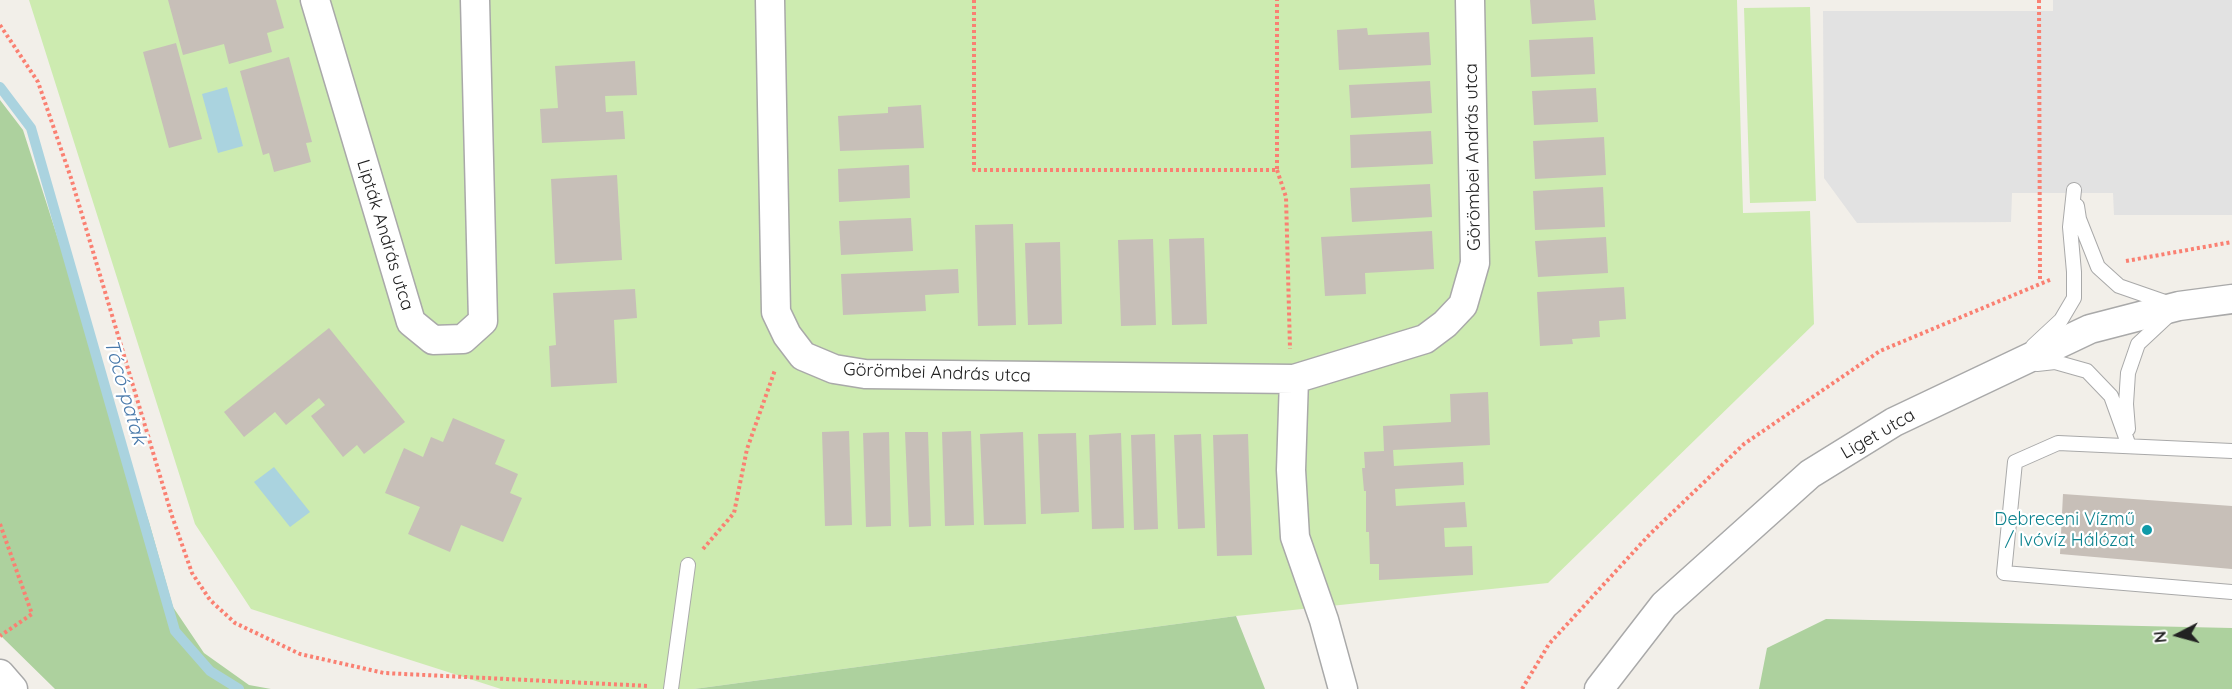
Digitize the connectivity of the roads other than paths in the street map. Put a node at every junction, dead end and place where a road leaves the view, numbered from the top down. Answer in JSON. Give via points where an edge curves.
{"nodes":[{"id":1,"x":315,"y":0,"type":"edge"},
{"id":2,"x":475,"y":0,"type":"edge"},
{"id":3,"x":771,"y":0,"type":"edge"},
{"id":4,"x":1470,"y":0,"type":"edge"},
{"id":5,"x":2232,"y":299,"type":"edge"},
{"id":6,"x":2179,"y":306,"type":"junction"},
{"id":7,"x":2012,"y":366,"type":"junction"},
{"id":8,"x":1294,"y":379,"type":"junction"},
{"id":9,"x":2129,"y":446,"type":"junction"},
{"id":10,"x":2232,"y":451,"type":"edge"},
{"id":11,"x":688,"y":565,"type":"road end"},
{"id":12,"x":2232,"y":592,"type":"edge"},
{"id":13,"x":1324,"y":620,"type":"junction"},
{"id":14,"x":0,"y":674,"type":"edge"},
{"id":15,"x":672,"y":688,"type":"edge"},
{"id":16,"x":13,"y":689,"type":"edge"},
{"id":17,"x":1342,"y":689,"type":"edge"},
{"id":18,"x":1362,"y":689,"type":"edge"},
{"id":19,"x":1599,"y":689,"type":"edge"}],
"edges":[{"from":1,"to":2,"type":"street","name":"Lipták András utca","via":[[411,322],[433,340],[463,339],[483,321]]},
{"from":3,"to":8,"type":"street","name":"Görömbei András utca","via":[[776,312],[803,356],[834,369],[865,374]]},
{"from":4,"to":8,"type":"street","name":"Görömbei András utca","via":[[1474,263],[1462,305],[1425,339]]},
{"from":5,"to":6,"type":"street","name":"Liget utca"},
{"from":6,"to":7,"type":"street","name":"Liget utca","via":[[2090,329]]},
{"from":6,"to":7,"type":"lane","via":[[2119,286],[2097,267],[2079,219],[2074,190],[2070,227],[2074,298],[2061,320]]},
{"from":6,"to":9,"type":"lane","via":[[2138,344],[2128,373]]},
{"from":7,"to":9,"type":"lane","via":[[2055,362],[2087,371],[2110,396]]},
{"from":7,"to":19,"type":"street","name":"Liget utca","via":[[1894,422],[1810,474],[1664,604]]},
{"from":8,"to":13,"type":"street","via":[[1291,470],[1295,537]]},
{"from":9,"to":10,"type":"lane"},
{"from":9,"to":12,"type":"lane","via":[[2058,443],[2015,462],[2004,573]]},
{"from":11,"to":15,"type":"lane"},
{"from":13,"to":17,"type":"street"},
{"from":13,"to":18,"type":"street"},
{"from":14,"to":16,"type":"street"}]}
